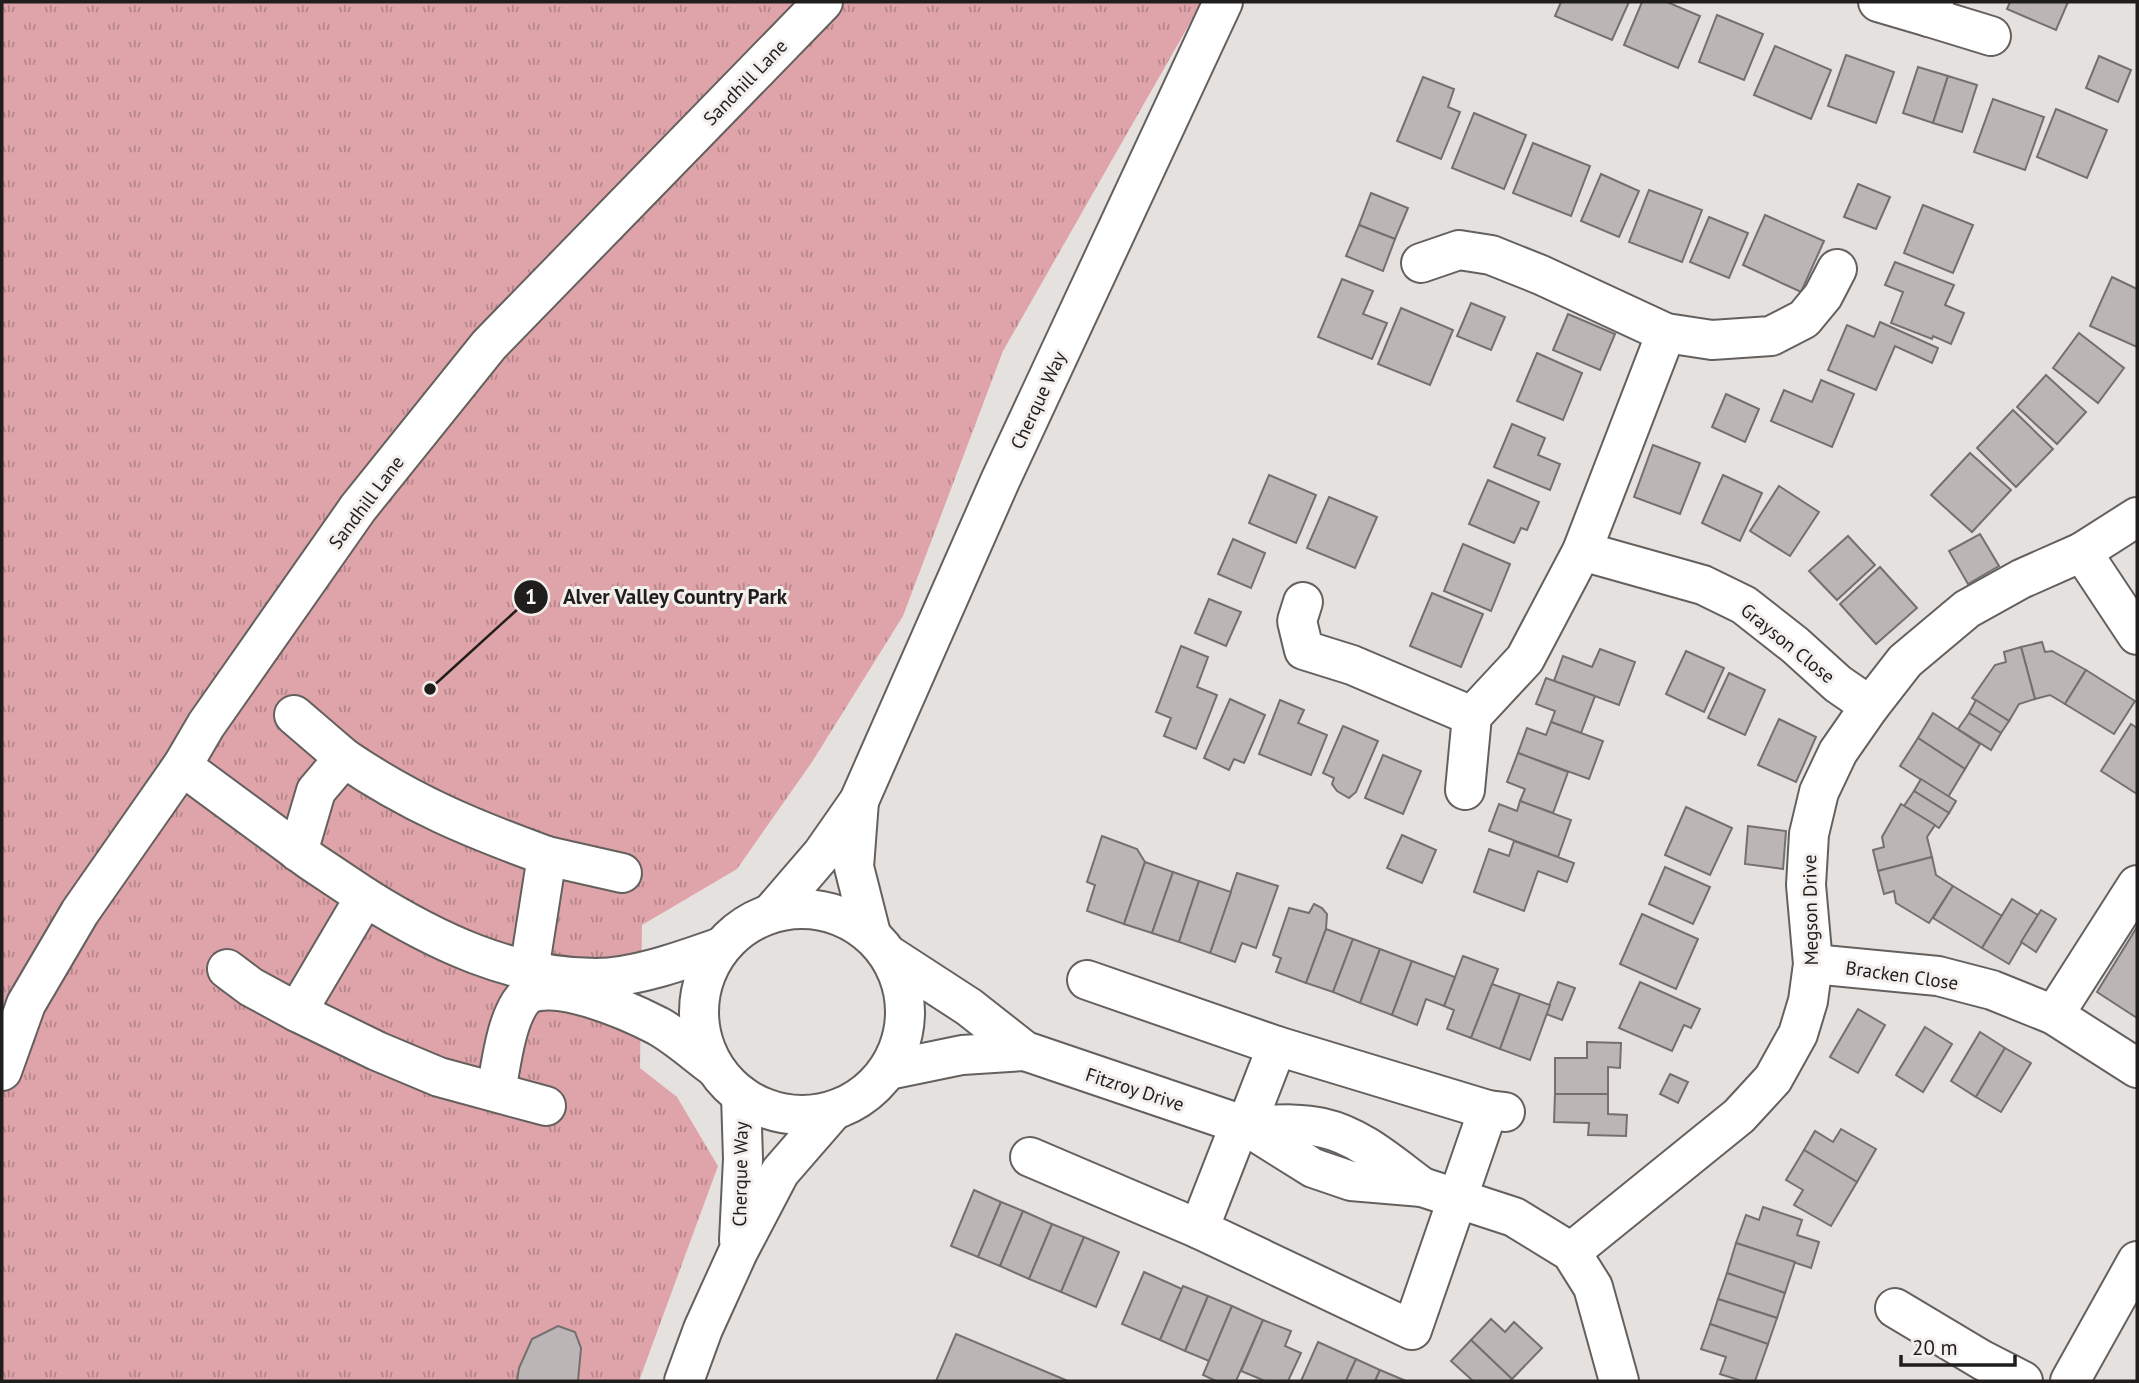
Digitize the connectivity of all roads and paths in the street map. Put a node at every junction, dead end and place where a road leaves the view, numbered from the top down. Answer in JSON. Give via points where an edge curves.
{"nodes":[{"id":1,"x":823,"y":2,"type":"edge"},
{"id":2,"x":1223,"y":2,"type":"edge"},
{"id":3,"x":1878,"y":2,"type":"edge"},
{"id":4,"x":1931,"y":9,"type":"edge"},
{"id":5,"x":1992,"y":36,"type":"dead end"},
{"id":6,"x":1421,"y":263,"type":"dead end"},
{"id":7,"x":1837,"y":269,"type":"dead end"},
{"id":8,"x":1666,"y":333,"type":"junction"},
{"id":9,"x":2137,"y":517,"type":"edge"},
{"id":10,"x":1582,"y":551,"type":"junction"},
{"id":11,"x":2082,"y":552,"type":"junction"},
{"id":12,"x":1303,"y":602,"type":"dead end"},
{"id":13,"x":2137,"y":632,"type":"edge"},
{"id":14,"x":1870,"y":706,"type":"junction"},
{"id":15,"x":294,"y":715,"type":"dead end"},
{"id":16,"x":1472,"y":716,"type":"junction"},
{"id":17,"x":344,"y":758,"type":"junction"},
{"id":18,"x":182,"y":766,"type":"junction"},
{"id":19,"x":1465,"y":790,"type":"dead end"},
{"id":20,"x":859,"y":801,"type":"junction"},
{"id":21,"x":298,"y":852,"type":"junction"},
{"id":22,"x":547,"y":856,"type":"junction"},
{"id":23,"x":622,"y":873,"type":"dead end"},
{"id":24,"x":2137,"y":885,"type":"edge"},
{"id":25,"x":365,"y":897,"type":"junction"},
{"id":26,"x":772,"y":912,"type":"junction"},
{"id":27,"x":880,"y":945,"type":"junction"},
{"id":28,"x":721,"y":947,"type":"junction"},
{"id":29,"x":1813,"y":964,"type":"junction"},
{"id":30,"x":227,"y":969,"type":"dead end"},
{"id":31,"x":530,"y":971,"type":"junction"},
{"id":32,"x":1087,"y":980,"type":"dead end"},
{"id":33,"x":298,"y":1012,"type":"junction"},
{"id":34,"x":2054,"y":1015,"type":"junction"},
{"id":35,"x":1277,"y":1046,"type":"junction"},
{"id":36,"x":1025,"y":1051,"type":"junction"},
{"id":37,"x":715,"y":1067,"type":"junction"},
{"id":38,"x":2137,"y":1068,"type":"edge"},
{"id":39,"x":889,"y":1070,"type":"junction"},
{"id":40,"x":2,"y":1071,"type":"edge"},
{"id":41,"x":496,"y":1091,"type":"junction"},
{"id":42,"x":741,"y":1095,"type":"junction"},
{"id":43,"x":546,"y":1106,"type":"dead end"},
{"id":44,"x":833,"y":1111,"type":"junction"},
{"id":45,"x":1243,"y":1125,"type":"junction"},
{"id":46,"x":1030,"y":1157,"type":"dead end"},
{"id":47,"x":1458,"y":1198,"type":"junction"},
{"id":48,"x":1199,"y":1229,"type":"junction"},
{"id":49,"x":738,"y":1252,"type":"junction"},
{"id":50,"x":1572,"y":1252,"type":"junction"},
{"id":51,"x":2137,"y":1261,"type":"edge"},
{"id":52,"x":1895,"y":1308,"type":"dead end"},
{"id":53,"x":684,"y":1381,"type":"edge"},
{"id":54,"x":1619,"y":1381,"type":"edge"},
{"id":55,"x":2023,"y":1381,"type":"edge"},
{"id":56,"x":2070,"y":1381,"type":"edge"}],
"edges":[{"from":1,"to":18,"type":"street","name":"Sandhill Lane","via":[[489,345],[358,508]]},
{"from":2,"to":20,"type":"street","name":"Cherque Way","via":[[1000,481]]},
{"from":3,"to":4,"type":"street"},
{"from":4,"to":5,"type":"street"},
{"from":6,"to":8,"type":"street","via":[[1459,250],[1491,255]]},
{"from":7,"to":8,"type":"street","via":[[1804,319],[1771,336],[1712,340]]},
{"from":8,"to":10,"type":"street"},
{"from":9,"to":11,"type":"street","name":"Megson Drive"},
{"from":10,"to":14,"type":"street","name":"Grayson Close","via":[[1703,585],[1744,605]]},
{"from":10,"to":16,"type":"street","via":[[1525,659]]},
{"from":11,"to":13,"type":"street"},
{"from":11,"to":14,"type":"street","name":"Megson Drive","via":[[1967,609],[1905,662]]},
{"from":12,"to":16,"type":"street","via":[[1297,621],[1304,650],[1352,664]]},
{"from":14,"to":29,"type":"street","name":"Megson Drive","via":[[1838,752],[1819,792],[1806,885]]},
{"from":15,"to":17,"type":"street"},
{"from":16,"to":19,"type":"street"},
{"from":17,"to":21,"type":"street","via":[[316,791]]},
{"from":17,"to":22,"type":"street","via":[[434,812]]},
{"from":18,"to":21,"type":"street"},
{"from":18,"to":40,"type":"street","name":"Sandhill Lane","via":[[80,912],[32,993]]},
{"from":20,"to":26,"type":"street","name":"Cherque Way","via":[[822,854]]},
{"from":20,"to":27,"type":"street","name":"Cherque Way","via":[[854,867]]},
{"from":21,"to":25,"type":"street"},
{"from":22,"to":23,"type":"street"},
{"from":22,"to":31,"type":"street"},
{"from":24,"to":34,"type":"street"},
{"from":25,"to":31,"type":"street","via":[[453,945]]},
{"from":25,"to":33,"type":"street"},
{"from":26,"to":27,"type":"street","via":[[824,910],[850,919]]},
{"from":26,"to":28,"type":"street","via":[[744,926]]},
{"from":27,"to":36,"type":"street","name":"Fitzroy Drive"},
{"from":27,"to":39,"type":"street","via":[[902,983],[906,1012],[902,1043]]},
{"from":28,"to":31,"type":"street","via":[[663,967],[598,978]]},
{"from":28,"to":37,"type":"street","via":[[707,969],[700,994],[704,1044]]},
{"from":29,"to":34,"type":"street","name":"Bracken Close","via":[[1938,976],[1992,990]]},
{"from":29,"to":50,"type":"street","name":"Megson Drive","via":[[1798,1034],[1773,1079],[1739,1116]]},
{"from":30,"to":33,"type":"street"},
{"from":32,"to":35,"type":"street"},
{"from":33,"to":41,"type":"street","via":[[439,1077]]},
{"from":34,"to":38,"type":"street","name":"Bracken Close"},
{"from":35,"to":45,"type":"street"},
{"from":35,"to":47,"type":"street","via":[[1496,1111]]},
{"from":36,"to":39,"type":"street","name":"Fitzroy Drive","via":[[962,1055]]},
{"from":36,"to":45,"type":"street","name":"Fitzroy Drive"},
{"from":37,"to":41,"type":"street","via":[[660,1027],[617,1007],[568,993],[540,991],[522,1000],[515,1013]]},
{"from":37,"to":42,"type":"street"},
{"from":39,"to":44,"type":"street","via":[[864,1095]]},
{"from":41,"to":43,"type":"street"},
{"from":42,"to":44,"type":"street","via":[[785,1114]]},
{"from":42,"to":49,"type":"street","name":"Cherque Way"},
{"from":44,"to":49,"type":"street","name":"Cherque Way","via":[[780,1172]]},
{"from":45,"to":47,"type":"street","name":"Fitzroy Drive","via":[[1313,1168],[1350,1181],[1422,1186]]},
{"from":45,"to":48,"type":"street"},
{"from":46,"to":48,"type":"street"},
{"from":47,"to":48,"type":"street","via":[[1412,1330]]},
{"from":47,"to":50,"type":"street","name":"Fitzroy Drive","via":[[1514,1217]]},
{"from":49,"to":53,"type":"street","name":"Cherque Way"},
{"from":50,"to":54,"type":"street","name":"Fitzroy Drive","via":[[1593,1287]]},
{"from":51,"to":56,"type":"street"},
{"from":52,"to":55,"type":"street"}]}
